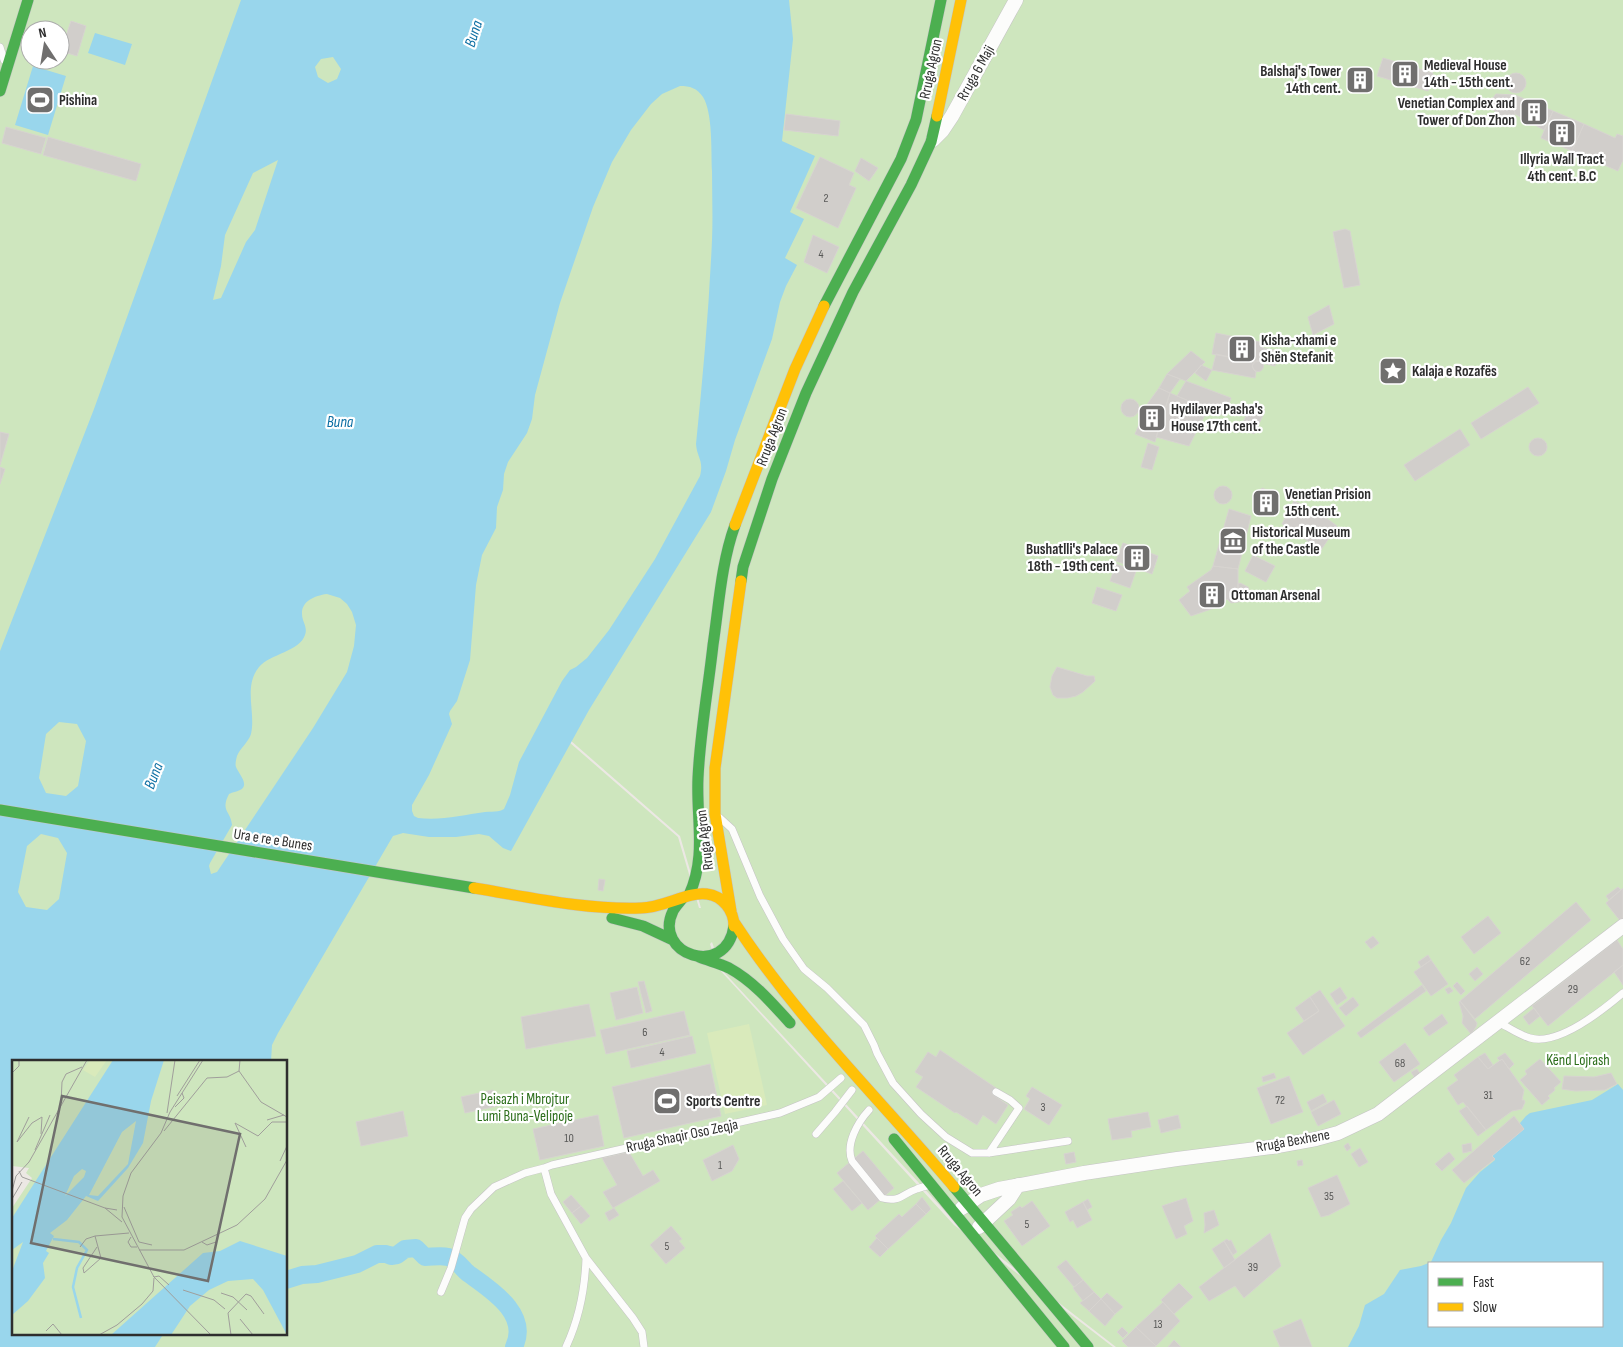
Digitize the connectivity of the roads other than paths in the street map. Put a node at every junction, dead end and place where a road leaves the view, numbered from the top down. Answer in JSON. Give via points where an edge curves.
{"nodes":[{"id":1,"x":28,"y":0,"type":"edge"},
{"id":2,"x":941,"y":0,"type":"edge"},
{"id":3,"x":961,"y":0,"type":"edge"},
{"id":4,"x":1016,"y":0,"type":"edge"},
{"id":5,"x":0,"y":46,"type":"edge"},
{"id":6,"x":7,"y":68,"type":"junction"},
{"id":7,"x":0,"y":91,"type":"edge"},
{"id":8,"x":931,"y":142,"type":"junction"},
{"id":9,"x":0,"y":810,"type":"edge"},
{"id":10,"x":715,"y":814,"type":"junction"},
{"id":11,"x":686,"y":897,"type":"junction"},
{"id":12,"x":582,"y":906,"type":"junction"},
{"id":13,"x":731,"y":911,"type":"junction"},
{"id":14,"x":734,"y":922,"type":"junction"},
{"id":15,"x":1623,"y":926,"type":"edge"},
{"id":16,"x":673,"y":940,"type":"junction"},
{"id":17,"x":699,"y":957,"type":"junction"},
{"id":18,"x":1623,"y":993,"type":"edge"},
{"id":19,"x":1498,"y":1022,"type":"junction"},
{"id":20,"x":796,"y":1030,"type":"dead end"},
{"id":21,"x":838,"y":1075,"type":"joint"},
{"id":22,"x":996,"y":1092,"type":"dead end"},
{"id":23,"x":863,"y":1104,"type":"junction"},
{"id":24,"x":887,"y":1131,"type":"dead end"},
{"id":25,"x":816,"y":1134,"type":"dead end"},
{"id":26,"x":1068,"y":1141,"type":"dead end"},
{"id":27,"x":989,"y":1153,"type":"junction"},
{"id":28,"x":544,"y":1168,"type":"junction"},
{"id":29,"x":932,"y":1184,"type":"junction"},
{"id":30,"x":1018,"y":1186,"type":"junction"},
{"id":31,"x":968,"y":1203,"type":"junction"},
{"id":32,"x":955,"y":1213,"type":"junction"},
{"id":33,"x":984,"y":1223,"type":"junction"},
{"id":34,"x":972,"y":1234,"type":"junction"},
{"id":35,"x":586,"y":1258,"type":"junction"},
{"id":36,"x":441,"y":1292,"type":"dead end"},
{"id":37,"x":566,"y":1347,"type":"edge"},
{"id":38,"x":644,"y":1347,"type":"edge"},
{"id":39,"x":1064,"y":1347,"type":"edge"},
{"id":40,"x":1088,"y":1347,"type":"edge"}],
"edges":[{"from":1,"to":6,"type":"main road"},
{"from":2,"to":11,"type":"main road","name":"Rruga Agron","via":[[916,120],[901,159],[795,369],[729,542],[701,746],[698,868],[693,887]]},
{"from":3,"to":8,"type":"main road","name":"Rruga Agron"},
{"from":4,"to":8,"type":"street","name":"Rruga 6 Maji","via":[[952,116]]},
{"from":5,"to":6,"type":"lane"},
{"from":6,"to":7,"type":"main road"},
{"from":8,"to":10,"type":"main road","name":"Rruga Agron","via":[[853,292],[806,392],[749,545],[741,576],[715,768]]},
{"from":9,"to":12,"type":"main road","name":"Ura e re e Bunes"},
{"from":10,"to":13,"type":"main road","name":"Rruga Agron"},
{"from":10,"to":27,"type":"lane","via":[[732,829],[760,896],[783,939],[804,969],[864,1025],[893,1082],[946,1138],[972,1153]]},
{"from":11,"to":12,"type":"main road","via":[[652,908]]},
{"from":11,"to":13,"type":"main road","via":[[695,893],[709,894],[722,900]]},
{"from":11,"to":16,"type":"main road","via":[[670,918]]},
{"from":12,"to":16,"type":"main road","via":[[592,913],[639,924]]},
{"from":13,"to":14,"type":"main road"},
{"from":14,"to":17,"type":"main road","via":[[732,935],[722,950],[711,956]]},
{"from":14,"to":31,"type":"main road","name":"Rruga Agron","via":[[788,999]]},
{"from":15,"to":19,"type":"street","name":"Rruga Bexhene"},
{"from":16,"to":17,"type":"main road","via":[[684,952]]},
{"from":17,"to":20,"type":"main road","via":[[727,967],[745,978]]},
{"from":18,"to":19,"type":"lane","via":[[1565,1033],[1547,1038],[1530,1038]]},
{"from":19,"to":30,"type":"street","name":"Rruga Bexhene","via":[[1378,1114],[1338,1133],[1294,1144],[1130,1166]]},
{"from":21,"to":23,"type":"main road"},
{"from":21,"to":28,"type":"lane","name":"Rruga Shaqir Oso Zeqja","via":[[818,1097],[780,1113]]},
{"from":22,"to":27,"type":"lane","via":[[1019,1108]]},
{"from":23,"to":25,"type":"lane","via":[[835,1112]]},
{"from":23,"to":29,"type":"lane","via":[[862,1117],[849,1154],[882,1198],[892,1200]]},
{"from":24,"to":29,"type":"main road","name":"Rruga Agron"},
{"from":26,"to":27,"type":"lane"},
{"from":28,"to":35,"type":"lane","via":[[551,1194]]},
{"from":28,"to":36,"type":"lane","name":"Rruga Shaqir Oso Zeqja","via":[[494,1187],[471,1209],[465,1218]]},
{"from":29,"to":32,"type":"main road","name":"Rruga Agron"},
{"from":30,"to":31,"type":"street","name":"Rruga Bexhene","via":[[990,1191]]},
{"from":30,"to":33,"type":"street"},
{"from":31,"to":32,"type":"street","name":"Rruga Bexhene"},
{"from":31,"to":33,"type":"main road","name":"Rruga Agron"},
{"from":32,"to":34,"type":"main road","name":"Rruga Agron"},
{"from":33,"to":34,"type":"street"},
{"from":33,"to":40,"type":"main road","name":"Rruga Agron"},
{"from":34,"to":39,"type":"main road","name":"Rruga Agron"},
{"from":35,"to":37,"type":"lane","via":[[580,1307]]},
{"from":35,"to":38,"type":"lane","via":[[633,1318],[642,1332]]}]}
